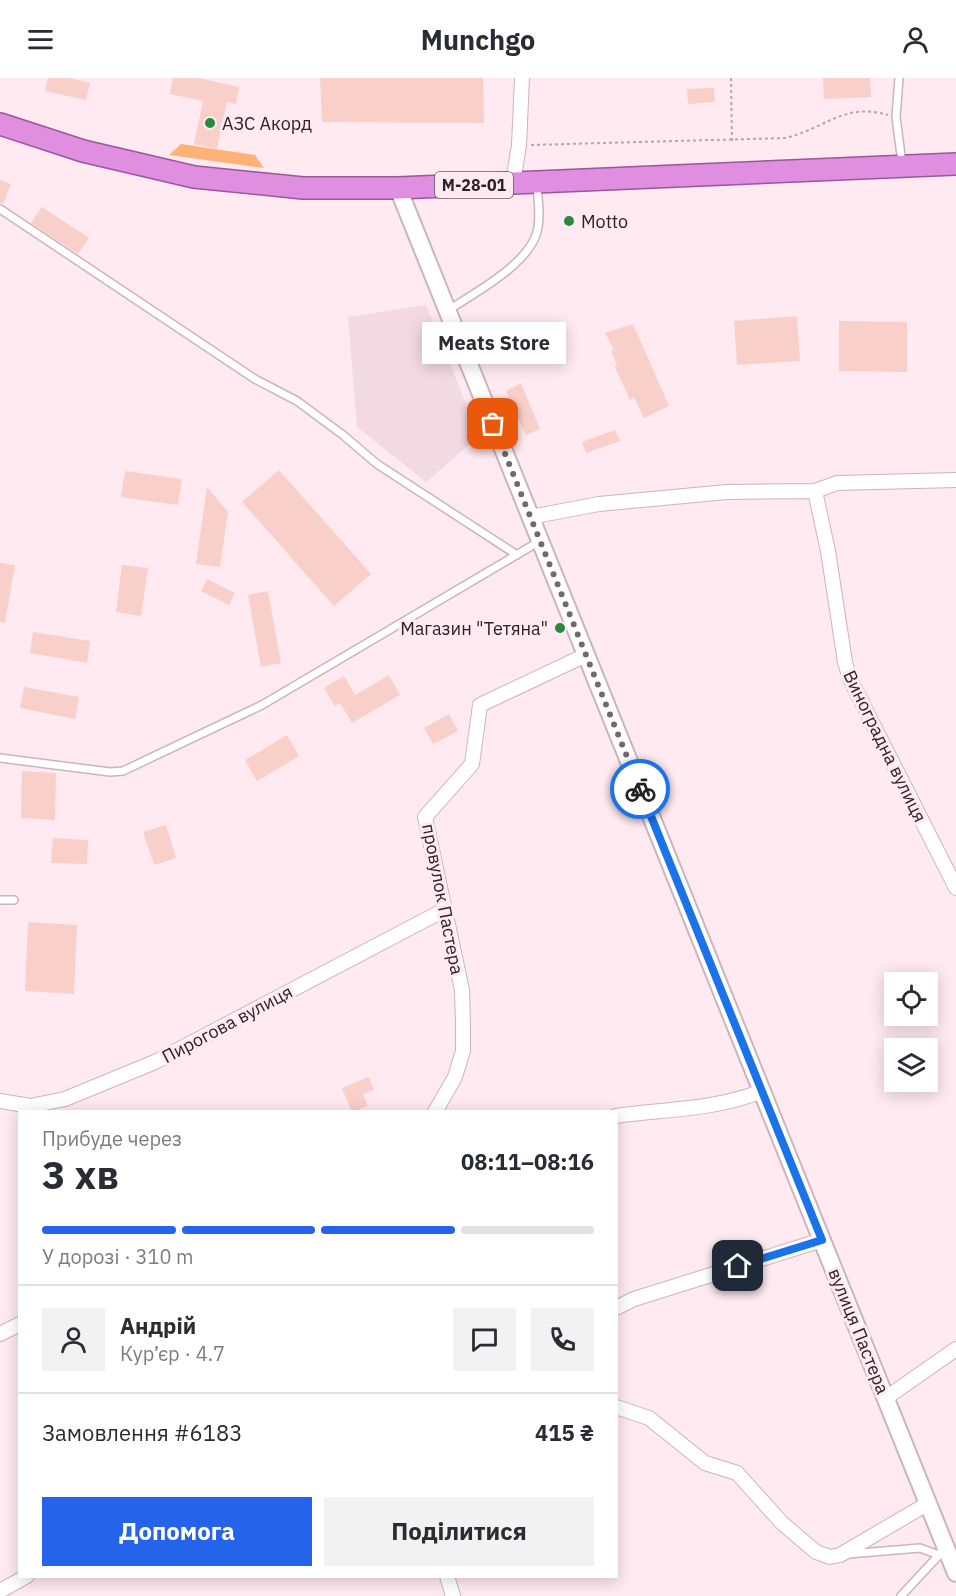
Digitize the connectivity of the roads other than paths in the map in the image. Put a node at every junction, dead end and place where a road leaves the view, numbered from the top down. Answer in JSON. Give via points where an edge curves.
{"nodes":[{"id":1,"x":522,"y":78,"type":"edge"},
{"id":2,"x":899,"y":78,"type":"edge"},
{"id":3,"x":0,"y":124,"type":"edge"},
{"id":4,"x":956,"y":164,"type":"edge"},
{"id":5,"x":902,"y":166,"type":"junction"},
{"id":6,"x":537,"y":182,"type":"junction"},
{"id":7,"x":513,"y":183,"type":"junction"},
{"id":8,"x":398,"y":188,"type":"junction"},
{"id":9,"x":0,"y":209,"type":"edge"},
{"id":10,"x":447,"y":311,"type":"junction"},
{"id":11,"x":956,"y":480,"type":"edge"},
{"id":12,"x":815,"y":491,"type":"junction"},
{"id":13,"x":530,"y":517,"type":"junction"},
{"id":14,"x":540,"y":541,"type":"junction"},
{"id":15,"x":518,"y":555,"type":"junction"},
{"id":16,"x":586,"y":655,"type":"junction"},
{"id":17,"x":0,"y":758,"type":"edge"},
{"id":18,"x":956,"y":888,"type":"edge"},
{"id":19,"x":0,"y":900,"type":"edge"},
{"id":20,"x":14,"y":900,"type":"dead end"},
{"id":21,"x":444,"y":910,"type":"junction"},
{"id":22,"x":762,"y":1091,"type":"junction"},
{"id":23,"x":0,"y":1101,"type":"edge"},
{"id":24,"x":435,"y":1110,"type":"edge"},
{"id":25,"x":618,"y":1116,"type":"edge"},
{"id":26,"x":822,"y":1240,"type":"junction"},
{"id":27,"x":618,"y":1307,"type":"edge"},
{"id":28,"x":18,"y":1325,"type":"edge"},
{"id":29,"x":0,"y":1334,"type":"edge"},
{"id":30,"x":956,"y":1349,"type":"edge"},
{"id":31,"x":886,"y":1398,"type":"junction"},
{"id":32,"x":618,"y":1408,"type":"edge"},
{"id":33,"x":927,"y":1504,"type":"junction"},
{"id":34,"x":943,"y":1553,"type":"junction"},
{"id":35,"x":840,"y":1555,"type":"junction"},
{"id":36,"x":956,"y":1573,"type":"edge"},
{"id":37,"x":23,"y":1578,"type":"edge"},
{"id":38,"x":448,"y":1578,"type":"edge"},
{"id":39,"x":0,"y":1591,"type":"edge"},
{"id":40,"x":453,"y":1596,"type":"edge"},
{"id":41,"x":901,"y":1596,"type":"edge"}],
"edges":[{"from":1,"to":7,"type":"street"},
{"from":2,"to":5,"type":"lane","via":[[896,117]]},
{"from":3,"to":8,"type":"highway","number":"М-28-01","via":[[83,151],[194,177],[291,187]]},
{"from":4,"to":5,"type":"highway","number":"М-28-01"},
{"from":5,"to":6,"type":"highway","number":"М-28-01"},
{"from":6,"to":7,"type":"highway","number":"М-28-01"},
{"from":6,"to":10,"type":"lane","via":[[538,229],[531,244],[497,279]]},
{"from":7,"to":8,"type":"highway","number":"М-28-01"},
{"from":8,"to":10,"type":"street","name":"вулиця Пастера"},
{"from":9,"to":15,"type":"lane","via":[[255,379],[297,401],[376,464]]},
{"from":10,"to":13,"type":"street","name":"вулиця Пастера"},
{"from":11,"to":12,"type":"street","via":[[837,483]]},
{"from":12,"to":13,"type":"street","via":[[715,493],[599,504]]},
{"from":12,"to":18,"type":"street","name":"Виноградна вулиця","via":[[850,679]]},
{"from":13,"to":14,"type":"street","name":"вулиця Пастера"},
{"from":14,"to":15,"type":"lane"},
{"from":14,"to":16,"type":"street","name":"вулиця Пастера"},
{"from":15,"to":17,"type":"lane","via":[[262,705],[123,771]]},
{"from":16,"to":21,"type":"street","name":"провулок Пастера","via":[[480,705],[472,764],[425,817]]},
{"from":16,"to":22,"type":"street","name":"вулиця Пастера"},
{"from":19,"to":20,"type":"lane"},
{"from":21,"to":23,"type":"street","name":"Пирогова вулиця","via":[[155,1062],[65,1099],[30,1106]]},
{"from":21,"to":24,"type":"street","name":"провулок Пастера","via":[[462,990],[463,1051],[455,1077]]},
{"from":22,"to":25,"type":"street","via":[[743,1099],[674,1111]]},
{"from":22,"to":26,"type":"street","name":"вулиця Пастера"},
{"from":26,"to":27,"type":"street"},
{"from":26,"to":31,"type":"street","name":"вулиця Пастера"},
{"from":28,"to":29,"type":"street"},
{"from":30,"to":31,"type":"street"},
{"from":31,"to":33,"type":"street","name":"вулиця Пастера"},
{"from":32,"to":35,"type":"street","via":[[649,1418],[705,1463],[737,1473],[782,1523],[816,1552],[830,1557]]},
{"from":33,"to":34,"type":"street","name":"вулиця Пастера"},
{"from":33,"to":35,"type":"street"},
{"from":34,"to":35,"type":"lane","via":[[920,1548]]},
{"from":34,"to":36,"type":"street","name":"вулиця Пастера"},
{"from":34,"to":41,"type":"lane"},
{"from":37,"to":39,"type":"street"},
{"from":38,"to":40,"type":"street"}]}
